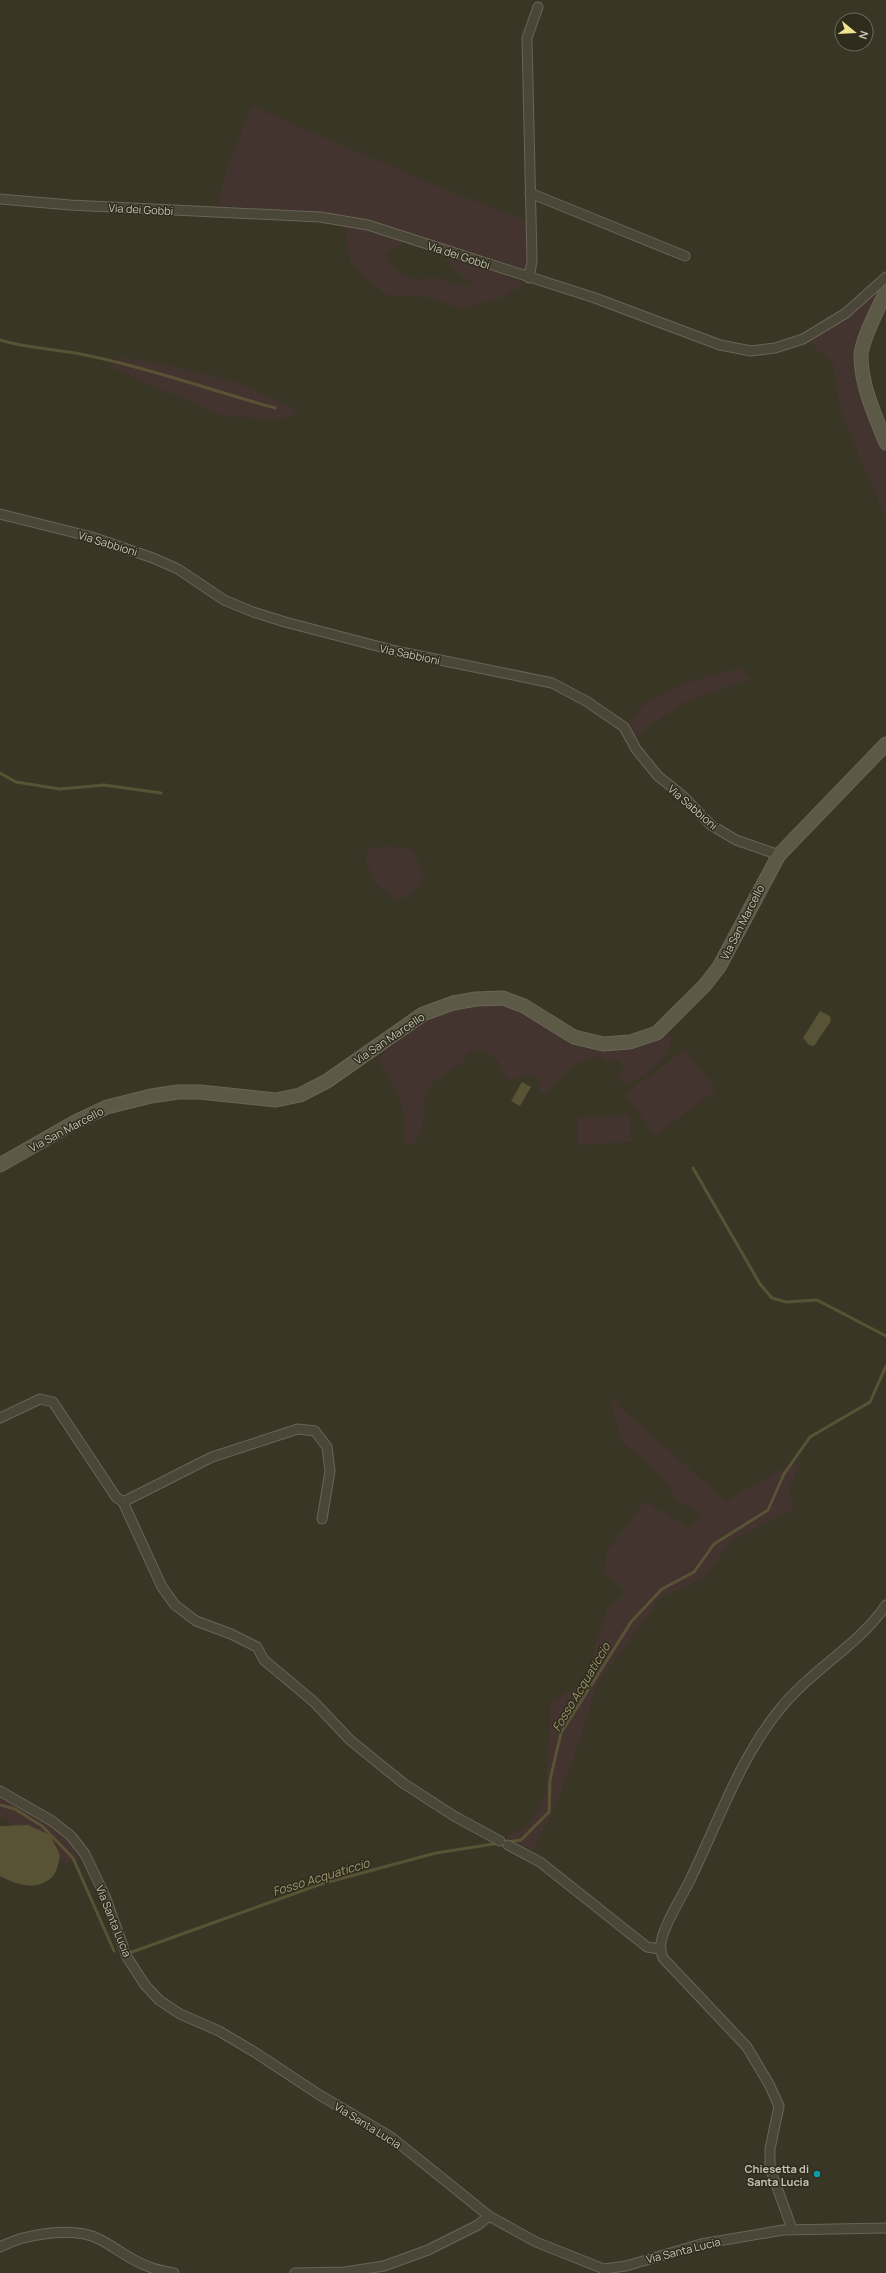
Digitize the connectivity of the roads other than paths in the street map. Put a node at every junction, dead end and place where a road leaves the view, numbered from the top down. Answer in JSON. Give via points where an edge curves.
{"nodes":[{"id":1,"x":538,"y":7,"type":"dead end"},
{"id":2,"x":530,"y":193,"type":"junction"},
{"id":3,"x":0,"y":199,"type":"edge"},
{"id":4,"x":686,"y":256,"type":"dead end"},
{"id":5,"x":886,"y":277,"type":"edge"},
{"id":6,"x":529,"y":278,"type":"junction"},
{"id":7,"x":886,"y":292,"type":"edge"},
{"id":8,"x":886,"y":443,"type":"edge"},
{"id":9,"x":0,"y":514,"type":"edge"},
{"id":10,"x":886,"y":744,"type":"edge"},
{"id":11,"x":779,"y":855,"type":"junction"},
{"id":12,"x":0,"y":1165,"type":"edge"},
{"id":13,"x":0,"y":1418,"type":"edge"},
{"id":14,"x":123,"y":1502,"type":"junction"},
{"id":15,"x":322,"y":1519,"type":"dead end"},
{"id":16,"x":886,"y":1605,"type":"edge"},
{"id":17,"x":0,"y":1791,"type":"edge"},
{"id":18,"x":660,"y":1949,"type":"junction"},
{"id":19,"x":488,"y":2216,"type":"junction"},
{"id":20,"x":886,"y":2228,"type":"edge"},
{"id":21,"x":792,"y":2229,"type":"junction"},
{"id":22,"x":0,"y":2247,"type":"edge"},
{"id":23,"x":605,"y":2271,"type":"edge"},
{"id":24,"x":174,"y":2273,"type":"edge"},
{"id":25,"x":296,"y":2273,"type":"edge"}],
"edges":[{"from":1,"to":2,"type":"street","via":[[527,38]]},
{"from":2,"to":4,"type":"street"},
{"from":2,"to":6,"type":"street","via":[[532,261]]},
{"from":3,"to":6,"type":"street","name":"Via dei Gobbi","via":[[86,206],[320,217],[368,225]]},
{"from":5,"to":6,"type":"street","name":"Via dei Gobbi","via":[[846,313],[803,339],[775,348],[751,351],[720,344],[595,298]]},
{"from":7,"to":8,"type":"main road","via":[[873,319],[861,356],[867,394]]},
{"from":9,"to":11,"type":"street","name":"Via Sabbioni","via":[[92,537],[153,558],[178,569],[224,600],[285,622],[396,652],[552,683],[586,700],[624,728],[636,749],[658,776],[683,796],[711,825],[736,840]]},
{"from":10,"to":11,"type":"main road","name":"Via San Marcello"},
{"from":11,"to":12,"type":"main road","name":"Via San Marcello","via":[[719,967],[705,985],[657,1033],[630,1042],[603,1044],[574,1037],[524,1006],[503,998],[476,998],[422,1014],[327,1081],[300,1095],[276,1100],[200,1092],[151,1096],[107,1107]]},
{"from":13,"to":14,"type":"street","via":[[40,1399],[53,1402],[116,1497]]},
{"from":14,"to":15,"type":"street","via":[[212,1457],[298,1429],[315,1431],[327,1447],[330,1471]]},
{"from":14,"to":18,"type":"street","via":[[162,1587],[175,1605],[196,1621],[257,1647],[264,1660],[314,1702],[350,1740],[403,1783],[454,1816],[540,1862],[647,1947]]},
{"from":16,"to":18,"type":"street","via":[[871,1625],[801,1685],[760,1736],[674,1910]]},
{"from":17,"to":19,"type":"street","name":"Via Santa Lucia","via":[[52,1821],[71,1836],[85,1854],[105,1896],[127,1957],[145,1985],[160,2000],[180,2014],[219,2031],[250,2049],[318,2094],[391,2137]]},
{"from":18,"to":21,"type":"street","via":[[662,1958],[747,2047],[769,2084],[779,2106],[770,2149],[770,2168]]},
{"from":19,"to":23,"type":"street","name":"Via Santa Lucia","via":[[536,2242]]},
{"from":19,"to":25,"type":"street","via":[[478,2225],[428,2250],[384,2266],[345,2272]]},
{"from":20,"to":21,"type":"street","name":"Via Santa Lucia"},
{"from":21,"to":23,"type":"street","name":"Via Santa Lucia","via":[[701,2244]]},
{"from":22,"to":24,"type":"street","via":[[42,2234],[75,2233],[97,2238],[146,2266]]}]}
